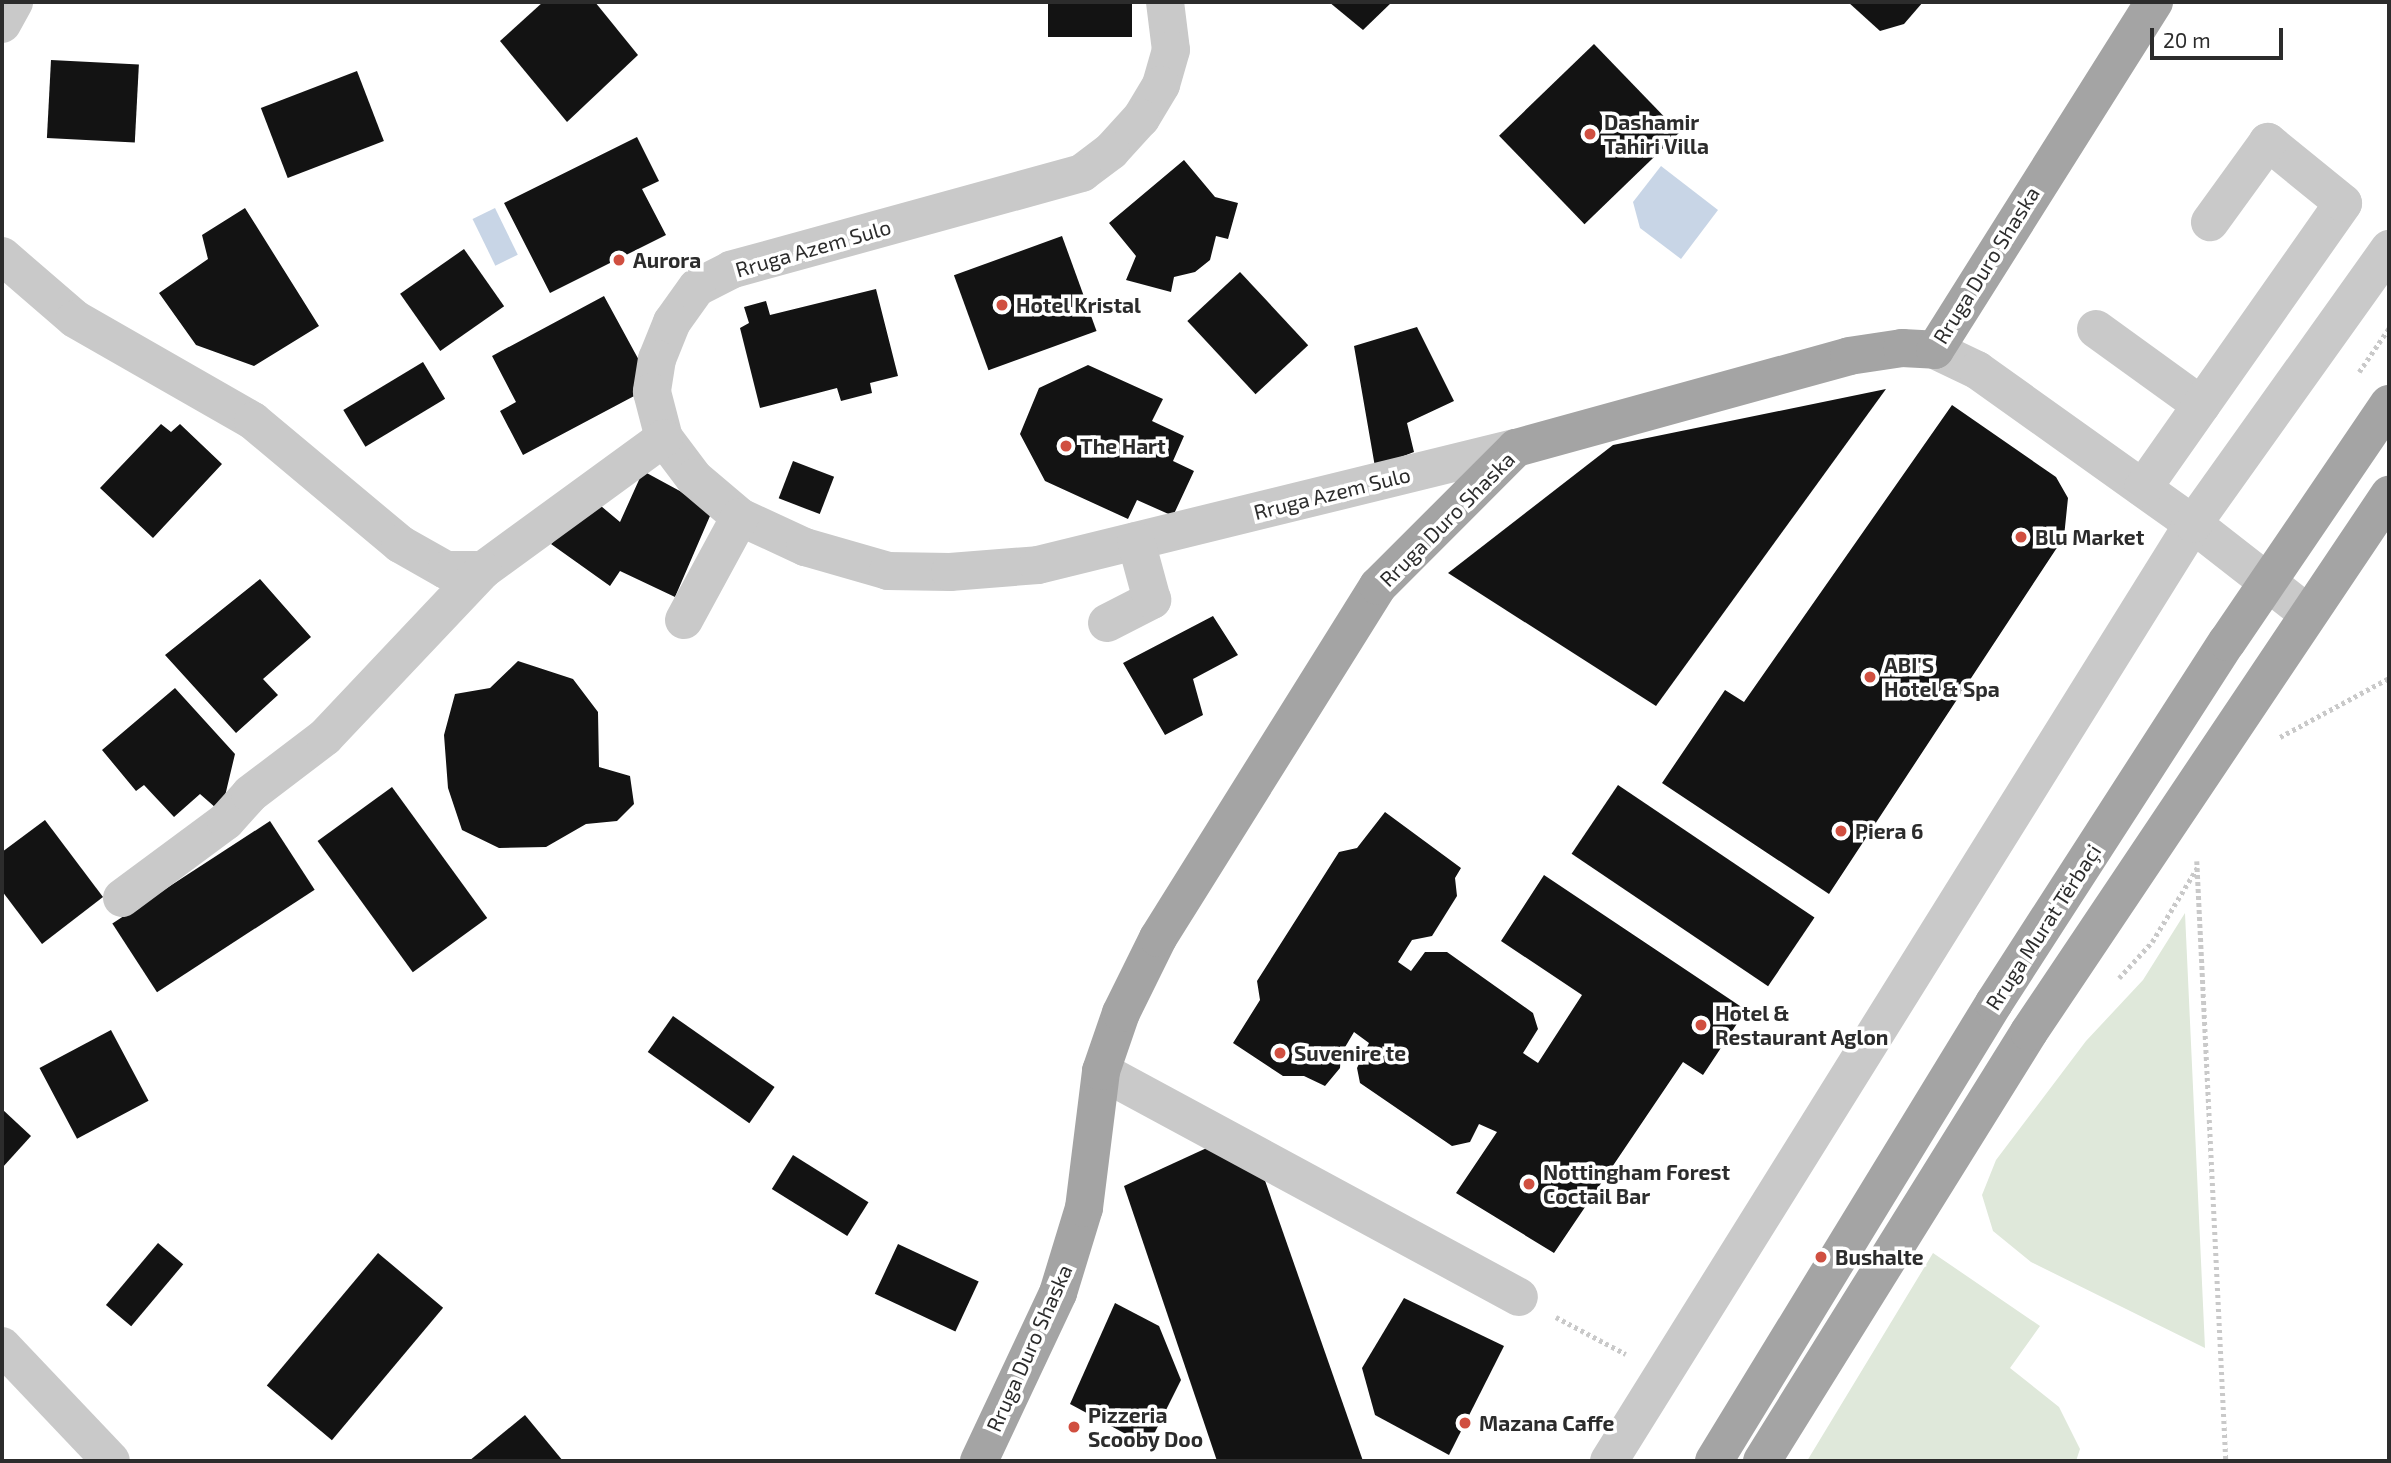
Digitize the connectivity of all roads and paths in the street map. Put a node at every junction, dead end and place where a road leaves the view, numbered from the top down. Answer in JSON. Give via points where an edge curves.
{"nodes":[{"id":1,"x":14,"y":2,"type":"edge"},
{"id":2,"x":1165,"y":2,"type":"edge"},
{"id":3,"x":2154,"y":2,"type":"edge"},
{"id":4,"x":2,"y":24,"type":"edge"},
{"id":5,"x":2210,"y":222,"type":"dead end"},
{"id":6,"x":2389,"y":249,"type":"edge"},
{"id":7,"x":2,"y":256,"type":"edge"},
{"id":8,"x":2096,"y":329,"type":"dead end"},
{"id":9,"x":1935,"y":351,"type":"junction"},
{"id":10,"x":2389,"y":404,"type":"edge"},
{"id":11,"x":2201,"y":405,"type":"junction"},
{"id":12,"x":664,"y":438,"type":"junction"},
{"id":13,"x":1516,"y":448,"type":"junction"},
{"id":14,"x":2143,"y":488,"type":"junction"},
{"id":15,"x":2389,"y":495,"type":"edge"},
{"id":16,"x":740,"y":517,"type":"junction"},
{"id":17,"x":2193,"y":524,"type":"junction"},
{"id":18,"x":1136,"y":541,"type":"junction"},
{"id":19,"x":483,"y":570,"type":"junction"},
{"id":20,"x":2267,"y":584,"type":"junction"},
{"id":21,"x":2308,"y":614,"type":"junction"},
{"id":22,"x":684,"y":620,"type":"dead end"},
{"id":23,"x":1107,"y":623,"type":"dead end"},
{"id":24,"x":2389,"y":678,"type":"edge"},
{"id":25,"x":2266,"y":744,"type":"dead end"},
{"id":26,"x":2196,"y":853,"type":"dead end"},
{"id":27,"x":122,"y":898,"type":"dead end"},
{"id":28,"x":1101,"y":1070,"type":"junction"},
{"id":29,"x":1519,"y":1297,"type":"joint"},
{"id":30,"x":2,"y":1346,"type":"edge"},
{"id":31,"x":1664,"y":1374,"type":"junction"},
{"id":32,"x":111,"y":1461,"type":"edge"},
{"id":33,"x":979,"y":1461,"type":"edge"},
{"id":34,"x":1609,"y":1461,"type":"edge"},
{"id":35,"x":1714,"y":1461,"type":"edge"},
{"id":36,"x":1762,"y":1461,"type":"edge"},
{"id":37,"x":2226,"y":1461,"type":"edge"}],
"edges":[{"from":1,"to":4,"type":"street"},
{"from":2,"to":12,"type":"street","name":"Rruga Azem Sulo","via":[[1171,50],[1161,85],[1141,118],[1083,173],[731,270],[697,287],[672,321],[657,359],[652,392]]},
{"from":3,"to":9,"type":"main road","name":"Rruga Duro Shaska"},
{"from":5,"to":11,"type":"street","via":[[2267,142],[2343,203]]},
{"from":6,"to":17,"type":"street"},
{"from":7,"to":19,"type":"street","via":[[75,319],[253,421],[400,544],[446,570]]},
{"from":8,"to":11,"type":"street"},
{"from":9,"to":13,"type":"main road","name":"Rruga Duro Shaska","via":[[1902,348],[1849,356]]},
{"from":9,"to":14,"type":"street","via":[[1978,370]]},
{"from":10,"to":20,"type":"main road","name":"Rruga Murat Tërbaçi"},
{"from":11,"to":14,"type":"street"},
{"from":12,"to":16,"type":"street","name":"Rruga Azem Sulo","via":[[694,478]]},
{"from":12,"to":19,"type":"street"},
{"from":13,"to":18,"type":"street","name":"Rruga Azem Sulo"},
{"from":13,"to":28,"type":"main road","name":"Rruga Duro Shaska","via":[[1378,586],[1158,938],[1121,1013]]},
{"from":14,"to":17,"type":"street"},
{"from":15,"to":21,"type":"main road"},
{"from":16,"to":18,"type":"street","name":"Rruga Azem Sulo","via":[[805,547],[888,571],[1038,565]]},
{"from":16,"to":22,"type":"street"},
{"from":17,"to":20,"type":"street"},
{"from":17,"to":31,"type":"street"},
{"from":18,"to":23,"type":"street","via":[[1152,600]]},
{"from":19,"to":27,"type":"street","via":[[325,737],[250,794],[226,821]]},
{"from":20,"to":21,"type":"street"},
{"from":20,"to":35,"type":"main road","name":"Rruga Murat Tërbaçi","via":[[1994,1003]]},
{"from":21,"to":36,"type":"main road","via":[[2029,1032]]},
{"from":24,"to":25,"type":"path"},
{"from":26,"to":37,"type":"path"},
{"from":28,"to":29,"type":"street"},
{"from":28,"to":33,"type":"main road","name":"Rruga Duro Shaska","via":[[1084,1208],[1058,1293]]},
{"from":29,"to":31,"type":"path"},
{"from":30,"to":32,"type":"street"},
{"from":31,"to":34,"type":"street"}]}
